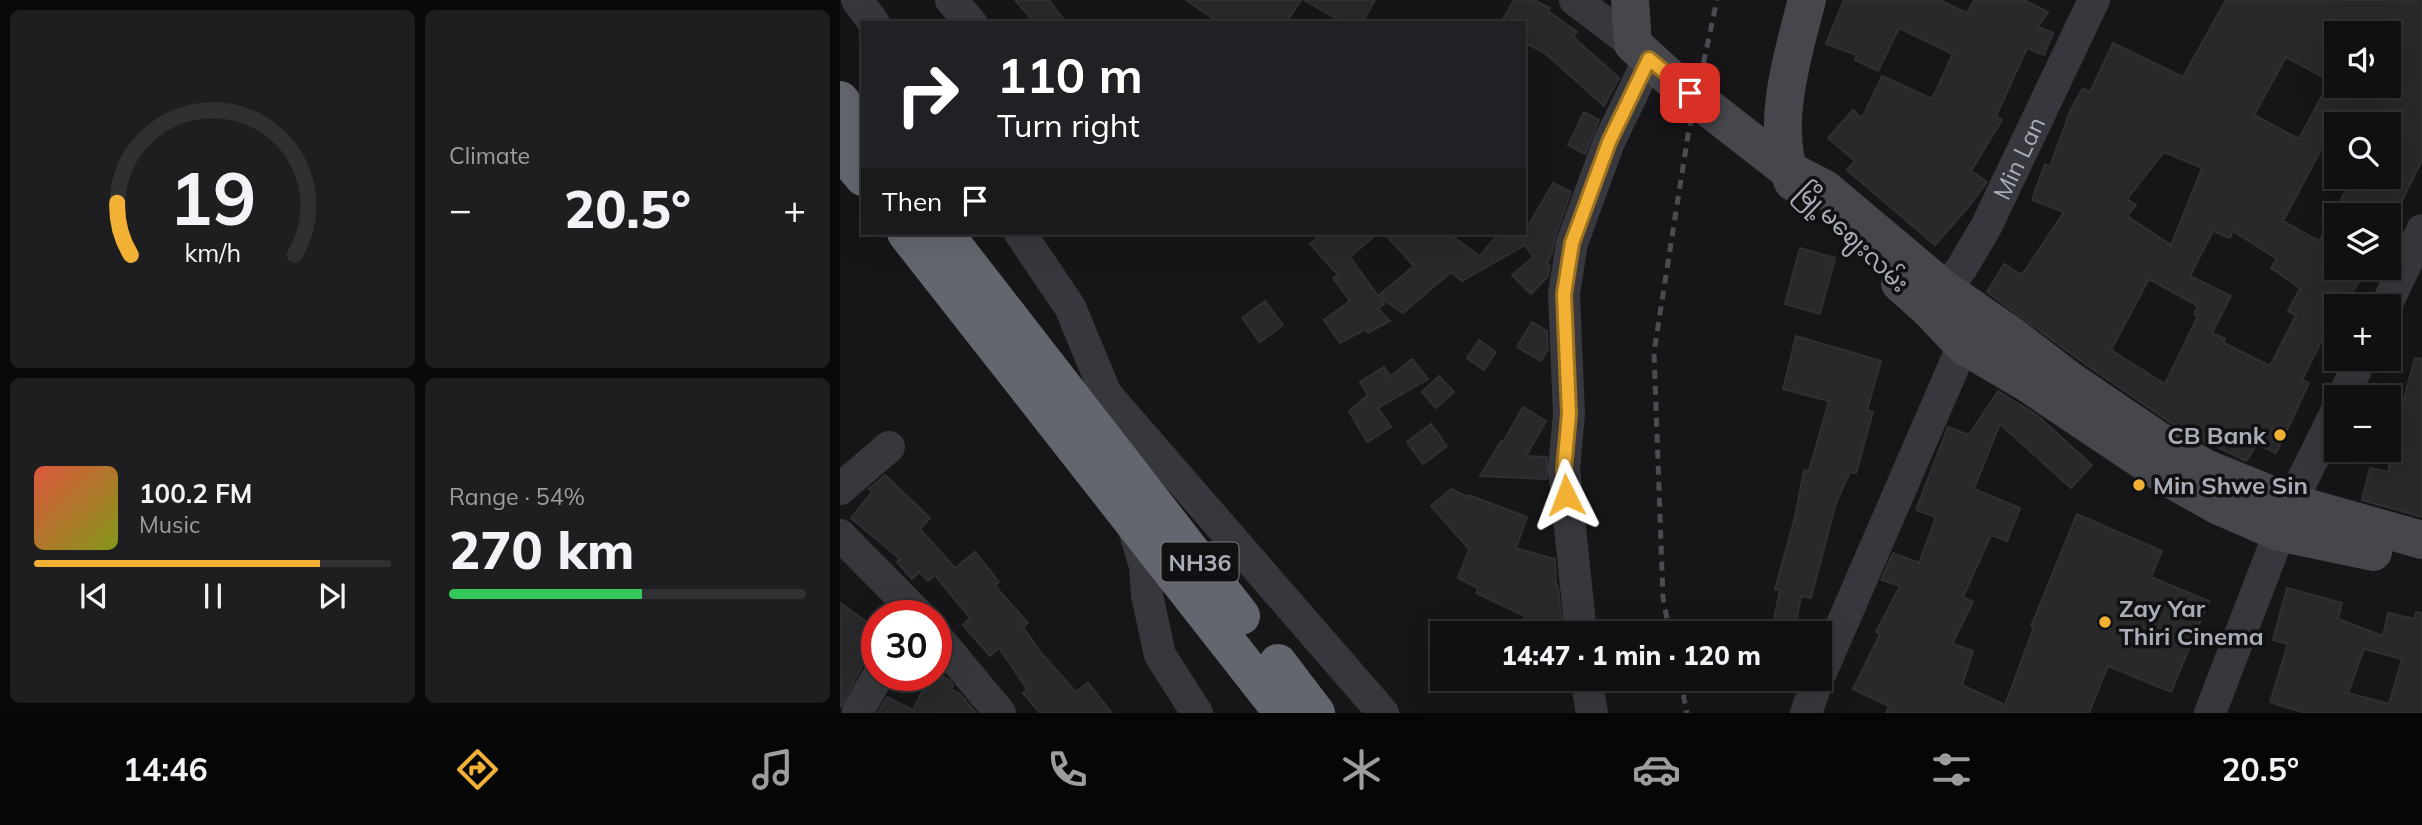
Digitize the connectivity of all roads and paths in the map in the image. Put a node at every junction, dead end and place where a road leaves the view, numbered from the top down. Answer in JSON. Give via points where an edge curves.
{"nodes":[{"id":1,"x":857,"y":0,"type":"edge"},
{"id":2,"x":951,"y":0,"type":"edge"},
{"id":3,"x":1575,"y":0,"type":"edge"},
{"id":4,"x":1630,"y":0,"type":"edge"},
{"id":5,"x":1807,"y":0,"type":"edge"},
{"id":6,"x":2094,"y":0,"type":"edge"},
{"id":7,"x":873,"y":21,"type":"edge"},
{"id":8,"x":969,"y":21,"type":"edge"},
{"id":9,"x":1641,"y":52,"type":"junction"},
{"id":10,"x":840,"y":100,"type":"edge"},
{"id":11,"x":861,"y":126,"type":"edge"},
{"id":12,"x":840,"y":149,"type":"edge"},
{"id":13,"x":1788,"y":170,"type":"junction"},
{"id":14,"x":861,"y":175,"type":"edge"},
{"id":15,"x":2422,"y":230,"type":"edge"},
{"id":16,"x":908,"y":235,"type":"edge"},
{"id":17,"x":946,"y":235,"type":"edge"},
{"id":18,"x":1021,"y":235,"type":"edge"},
{"id":19,"x":2392,"y":294,"type":"edge"},
{"id":20,"x":1937,"y":300,"type":"junction"},
{"id":21,"x":1975,"y":333,"type":"junction"},
{"id":22,"x":1084,"y":411,"type":"junction"},
{"id":23,"x":2324,"y":437,"type":"edge"},
{"id":24,"x":889,"y":447,"type":"dead end"},
{"id":25,"x":840,"y":489,"type":"edge"},
{"id":26,"x":1129,"y":515,"type":"junction"},
{"id":27,"x":2285,"y":517,"type":"junction"},
{"id":28,"x":840,"y":536,"type":"edge"},
{"id":29,"x":2422,"y":540,"type":"edge"},
{"id":30,"x":2422,"y":564,"type":"edge"},
{"id":31,"x":902,"y":600,"type":"edge"},
{"id":32,"x":1580,"y":621,"type":"edge"},
{"id":33,"x":1832,"y":648,"type":"edge"},
{"id":34,"x":952,"y":656,"type":"edge"},
{"id":35,"x":869,"y":691,"type":"edge"},
{"id":36,"x":1587,"y":691,"type":"edge"},
{"id":37,"x":1814,"y":691,"type":"edge"},
{"id":38,"x":858,"y":711,"type":"dead end"},
{"id":39,"x":999,"y":713,"type":"edge"},
{"id":40,"x":1197,"y":713,"type":"edge"},
{"id":41,"x":1283,"y":713,"type":"edge"},
{"id":42,"x":1316,"y":713,"type":"edge"},
{"id":43,"x":1383,"y":713,"type":"edge"},
{"id":44,"x":1592,"y":713,"type":"edge"},
{"id":45,"x":1806,"y":713,"type":"edge"},
{"id":46,"x":2210,"y":713,"type":"edge"}],
"edges":[{"from":1,"to":7,"type":"street"},
{"from":2,"to":8,"type":"street"},
{"from":3,"to":9,"type":"street"},
{"from":4,"to":9,"type":"main road"},
{"from":5,"to":13,"type":"main road","via":[[1782,121]]},
{"from":6,"to":20,"type":"street","name":"Min Lan","via":[[1986,227]]},
{"from":9,"to":13,"type":"main road"},
{"from":9,"to":32,"type":"street","via":[[1572,243],[1564,294],[1569,414],[1564,469]]},
{"from":10,"to":11,"type":"highway"},
{"from":12,"to":14,"type":"highway"},
{"from":13,"to":20,"type":"main road","name":"မြို့မဈေးလမ်း","via":[[1798,192]]},
{"from":15,"to":19,"type":"street"},
{"from":16,"to":22,"type":"highway","number":"NH36"},
{"from":17,"to":22,"type":"highway","number":"NH36"},
{"from":18,"to":22,"type":"street","via":[[1070,307]]},
{"from":20,"to":21,"type":"main road","name":"မြို့မဈေးလမ်း"},
{"from":21,"to":27,"type":"main road","name":"မြို့မဈေးလမ်း","via":[[2026,382],[2169,478],[2217,505]]},
{"from":21,"to":33,"type":"street"},
{"from":22,"to":26,"type":"highway","number":"NH36"},
{"from":22,"to":42,"type":"highway","number":"NH36"},
{"from":22,"to":43,"type":"street"},
{"from":23,"to":27,"type":"street"},
{"from":24,"to":25,"type":"street"},
{"from":26,"to":40,"type":"street","via":[[1145,566],[1160,655]]},
{"from":26,"to":41,"type":"highway","number":"NH36"},
{"from":27,"to":29,"type":"main road","name":"မြို့မဈေးလမ်း"},
{"from":27,"to":30,"type":"main road","name":"မြို့မဈေးလမ်း","via":[[2338,542]]},
{"from":27,"to":46,"type":"street"},
{"from":28,"to":31,"type":"street"},
{"from":34,"to":39,"type":"street"},
{"from":35,"to":38,"type":"street"},
{"from":36,"to":44,"type":"street"},
{"from":37,"to":45,"type":"street"}]}
